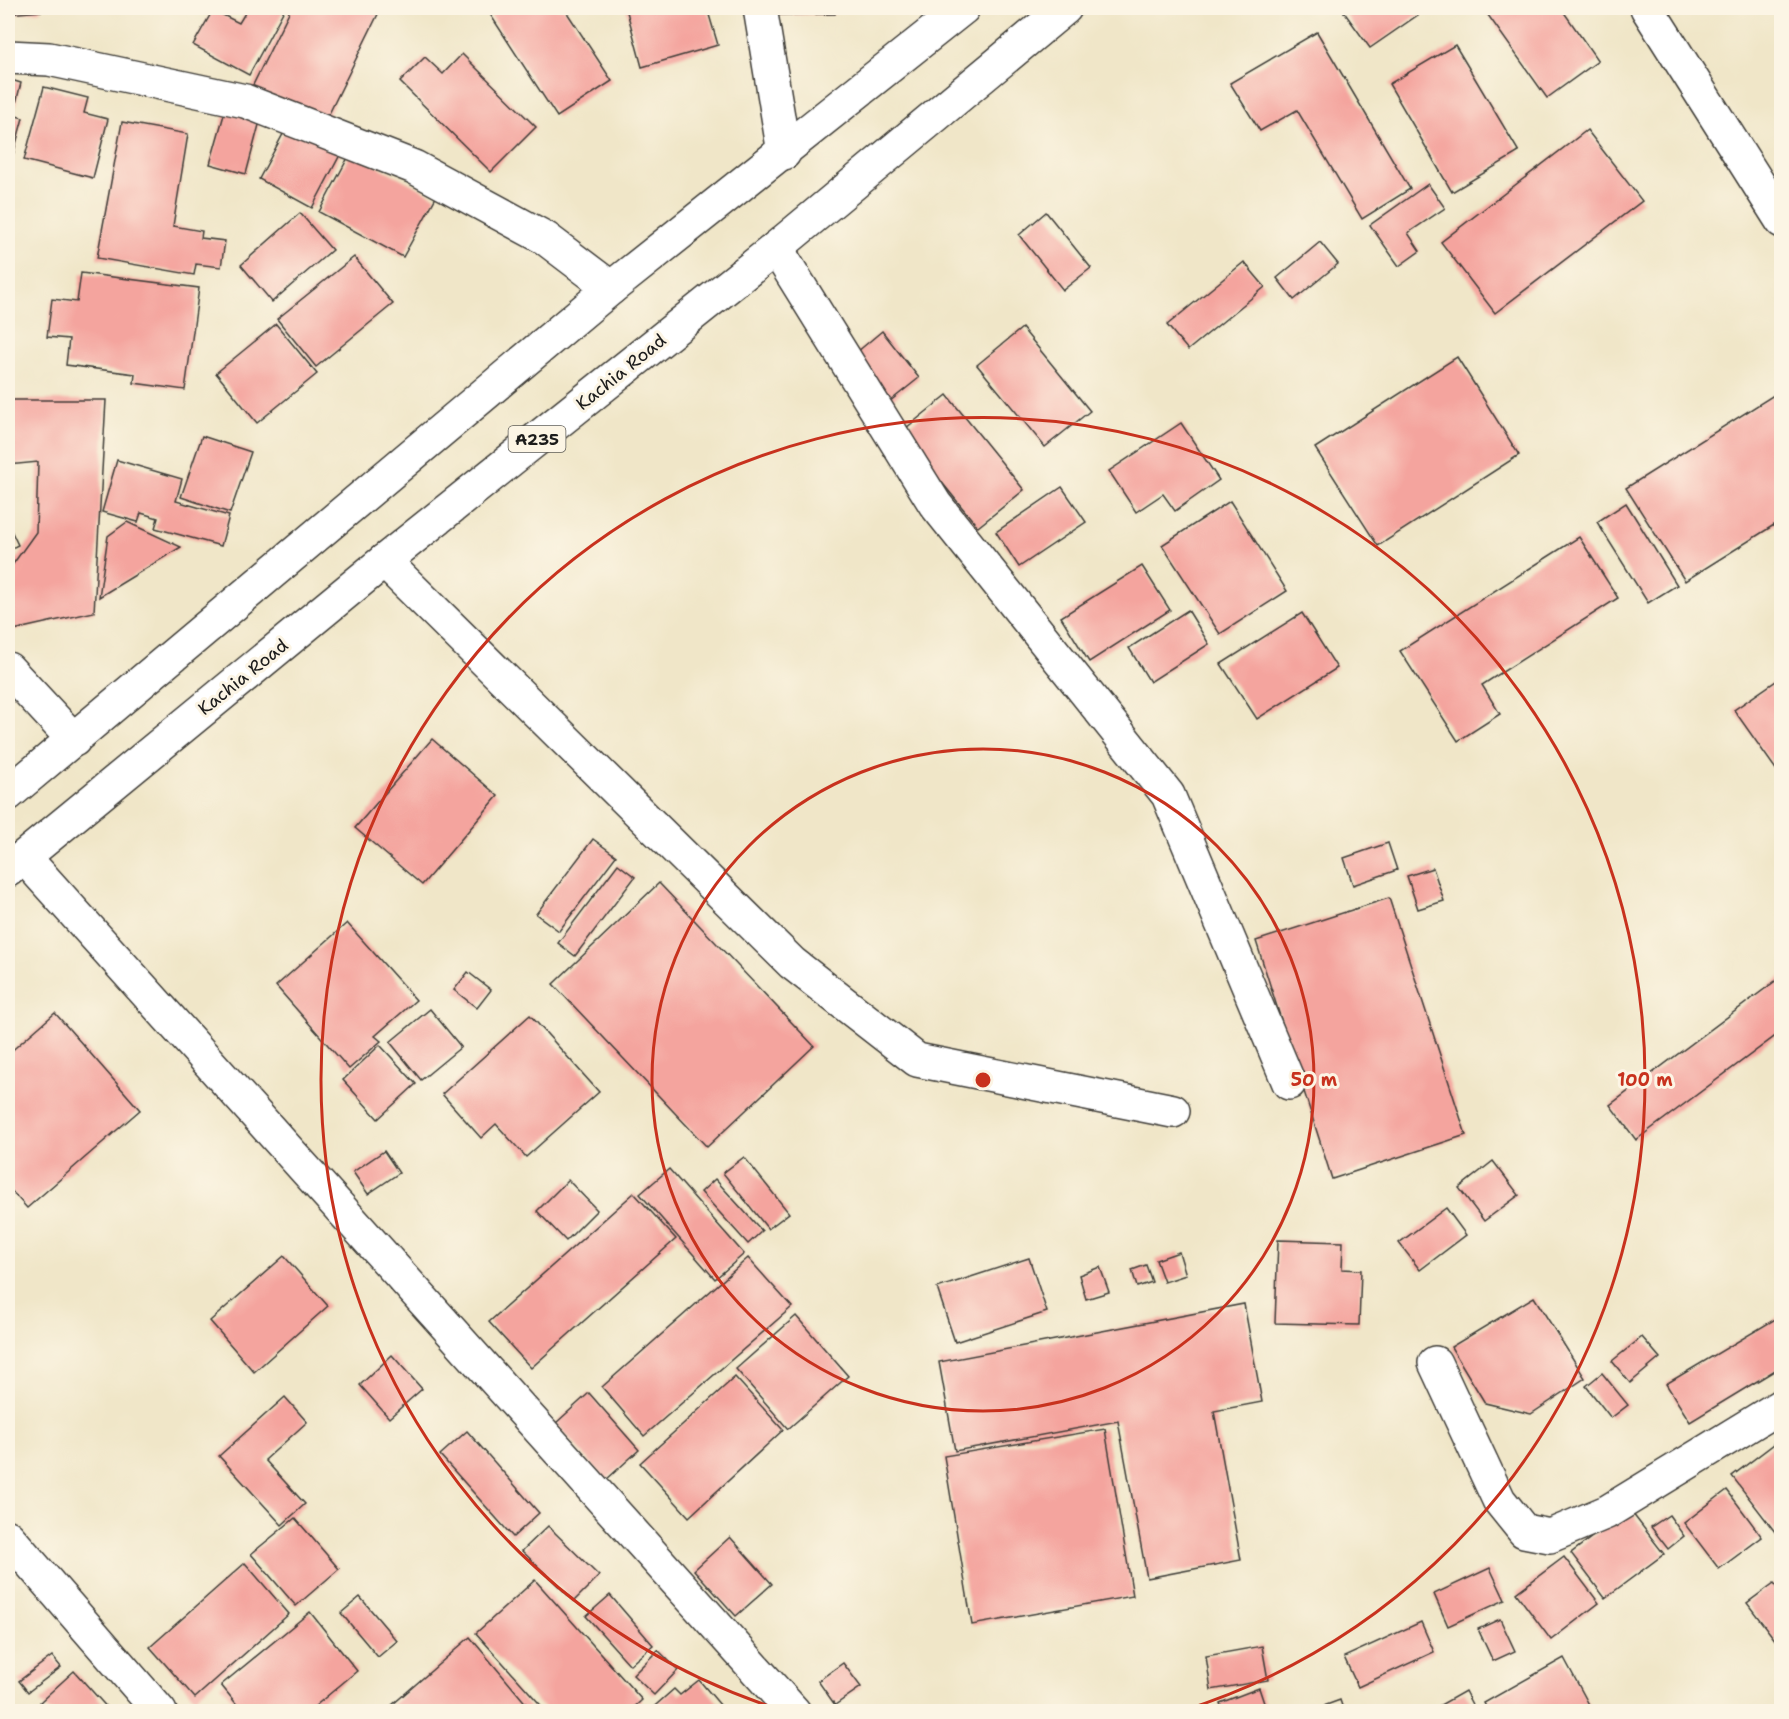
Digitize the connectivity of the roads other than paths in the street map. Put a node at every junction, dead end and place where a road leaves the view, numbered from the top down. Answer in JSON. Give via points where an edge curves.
{"nodes":[{"id":1,"x":760,"y":8,"type":"edge"},
{"id":2,"x":963,"y":8,"type":"edge"},
{"id":3,"x":1065,"y":8,"type":"edge"},
{"id":4,"x":1647,"y":8,"type":"edge"},
{"id":5,"x":8,"y":57,"type":"edge"},
{"id":6,"x":784,"y":153,"type":"junction"},
{"id":7,"x":1782,"y":221,"type":"edge"},
{"id":8,"x":776,"y":248,"type":"junction"},
{"id":9,"x":611,"y":288,"type":"junction"},
{"id":10,"x":384,"y":561,"type":"junction"},
{"id":11,"x":8,"y":669,"type":"edge"},
{"id":12,"x":74,"y":740,"type":"junction"},
{"id":13,"x":8,"y":794,"type":"edge"},
{"id":14,"x":16,"y":863,"type":"edge"},
{"id":15,"x":1289,"y":1083,"type":"dead end"},
{"id":16,"x":1173,"y":1111,"type":"dead end"},
{"id":17,"x":1435,"y":1363,"type":"dead end"},
{"id":18,"x":1782,"y":1405,"type":"edge"},
{"id":19,"x":8,"y":1538,"type":"edge"},
{"id":20,"x":160,"y":1712,"type":"edge"},
{"id":21,"x":794,"y":1712,"type":"edge"}],
"edges":[{"from":1,"to":6,"type":"main road"},
{"from":2,"to":6,"type":"main road"},
{"from":3,"to":8,"type":"main road","name":"Kachia Road","number":"A235"},
{"from":4,"to":7,"type":"main road"},
{"from":5,"to":9,"type":"main road","via":[[49,59],[245,101],[414,167],[545,238]]},
{"from":6,"to":9,"type":"main road"},
{"from":8,"to":10,"type":"main road","name":"Kachia Road","number":"A235"},
{"from":8,"to":15,"type":"main road","via":[[935,504],[1168,795]]},
{"from":9,"to":12,"type":"main road"},
{"from":10,"to":14,"type":"main road","name":"Kachia Road","number":"A235"},
{"from":10,"to":16,"type":"main road","via":[[792,963],[917,1060]]},
{"from":11,"to":12,"type":"main road"},
{"from":12,"to":13,"type":"main road"},
{"from":14,"to":21,"type":"main road"},
{"from":17,"to":18,"type":"main road","via":[[1499,1500],[1524,1531],[1550,1536],[1607,1512]]},
{"from":19,"to":20,"type":"main road"}]}
